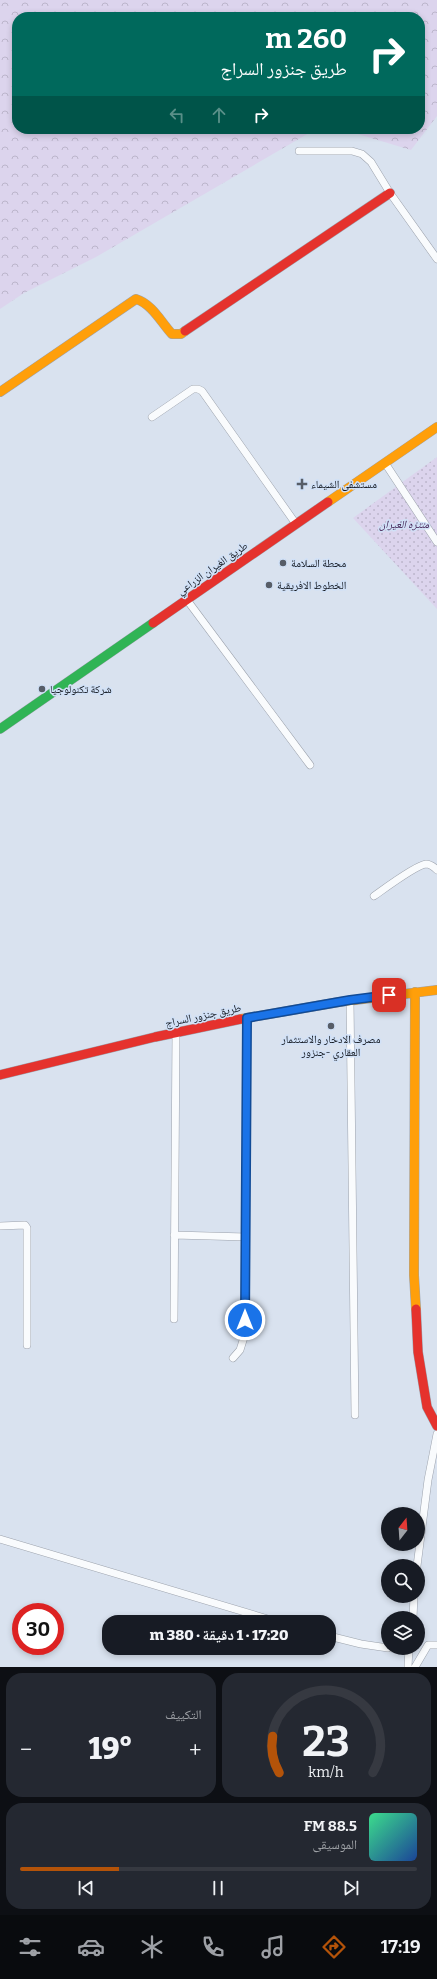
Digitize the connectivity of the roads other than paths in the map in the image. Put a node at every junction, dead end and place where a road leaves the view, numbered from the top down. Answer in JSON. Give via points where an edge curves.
{"nodes":[{"id":1,"x":299,"y":151,"type":"dead end"},
{"id":2,"x":390,"y":193,"type":"junction"},
{"id":3,"x":437,"y":259,"type":"edge"},
{"id":4,"x":0,"y":392,"type":"edge"},
{"id":5,"x":152,"y":417,"type":"dead end"},
{"id":6,"x":437,"y":427,"type":"edge"},
{"id":7,"x":385,"y":463,"type":"junction"},
{"id":8,"x":296,"y":524,"type":"junction"},
{"id":9,"x":437,"y":542,"type":"edge"},
{"id":10,"x":187,"y":600,"type":"junction"},
{"id":11,"x":0,"y":729,"type":"edge"},
{"id":12,"x":310,"y":765,"type":"dead end"},
{"id":13,"x":437,"y":870,"type":"edge"},
{"id":14,"x":374,"y":896,"type":"dead end"},
{"id":15,"x":437,"y":990,"type":"edge"},
{"id":16,"x":416,"y":992,"type":"junction"},
{"id":17,"x":350,"y":1000,"type":"junction"},
{"id":18,"x":247,"y":1018,"type":"junction"},
{"id":19,"x":176,"y":1032,"type":"junction"},
{"id":20,"x":0,"y":1075,"type":"edge"},
{"id":21,"x":0,"y":1226,"type":"edge"},
{"id":22,"x":174,"y":1235,"type":"junction"},
{"id":23,"x":246,"y":1237,"type":"junction"},
{"id":24,"x":174,"y":1319,"type":"dead end"},
{"id":25,"x":27,"y":1345,"type":"dead end"},
{"id":26,"x":233,"y":1358,"type":"dead end"},
{"id":27,"x":355,"y":1415,"type":"dead end"},
{"id":28,"x":437,"y":1426,"type":"edge"},
{"id":29,"x":437,"y":1434,"type":"edge"},
{"id":30,"x":0,"y":1539,"type":"edge"},
{"id":31,"x":418,"y":1559,"type":"edge"},
{"id":32,"x":255,"y":1615,"type":"edge"},
{"id":33,"x":336,"y":1638,"type":"edge"},
{"id":34,"x":437,"y":1645,"type":"edge"},
{"id":35,"x":381,"y":1647,"type":"edge"},
{"id":36,"x":409,"y":1655,"type":"edge"},
{"id":37,"x":408,"y":1667,"type":"edge"},
{"id":38,"x":415,"y":1667,"type":"edge"}],
"edges":[{"from":1,"to":2,"type":"street","via":[[352,151],[362,154],[371,162]]},
{"from":2,"to":3,"type":"street"},
{"from":2,"to":4,"type":"street","via":[[181,334],[172,334],[141,299],[136,299]]},
{"from":5,"to":8,"type":"street","via":[[193,389],[198,389]]},
{"from":6,"to":7,"type":"street","name":"طريق الغيران الزراعي"},
{"from":7,"to":8,"type":"street","name":"طريق الغيران الزراعي"},
{"from":7,"to":9,"type":"street"},
{"from":8,"to":10,"type":"street","name":"طريق الغيران الزراعي"},
{"from":10,"to":11,"type":"street","name":"طريق الغيران الزراعي"},
{"from":10,"to":12,"type":"street"},
{"from":13,"to":14,"type":"street","via":[[426,864]]},
{"from":15,"to":16,"type":"street","name":"طريق جنزور السراج"},
{"from":16,"to":17,"type":"street","name":"طريق جنزور السراج"},
{"from":16,"to":28,"type":"street","via":[[414,1275],[417,1337],[427,1407]]},
{"from":17,"to":18,"type":"street","name":"طريق جنزور السراج"},
{"from":17,"to":27,"type":"street"},
{"from":18,"to":19,"type":"street","name":"طريق جنزور السراج"},
{"from":18,"to":23,"type":"street"},
{"from":19,"to":20,"type":"street","name":"طريق جنزور السراج"},
{"from":19,"to":22,"type":"street"},
{"from":21,"to":25,"type":"street","via":[[25,1225],[27,1228]]},
{"from":22,"to":23,"type":"street"},
{"from":22,"to":24,"type":"street"},
{"from":23,"to":26,"type":"street","via":[[245,1334],[240,1350]]},
{"from":29,"to":31,"type":"street"},
{"from":30,"to":32,"type":"street"},
{"from":33,"to":35,"type":"street"},
{"from":34,"to":38,"type":"street","via":[[428,1645]]},
{"from":36,"to":37,"type":"street"}]}
